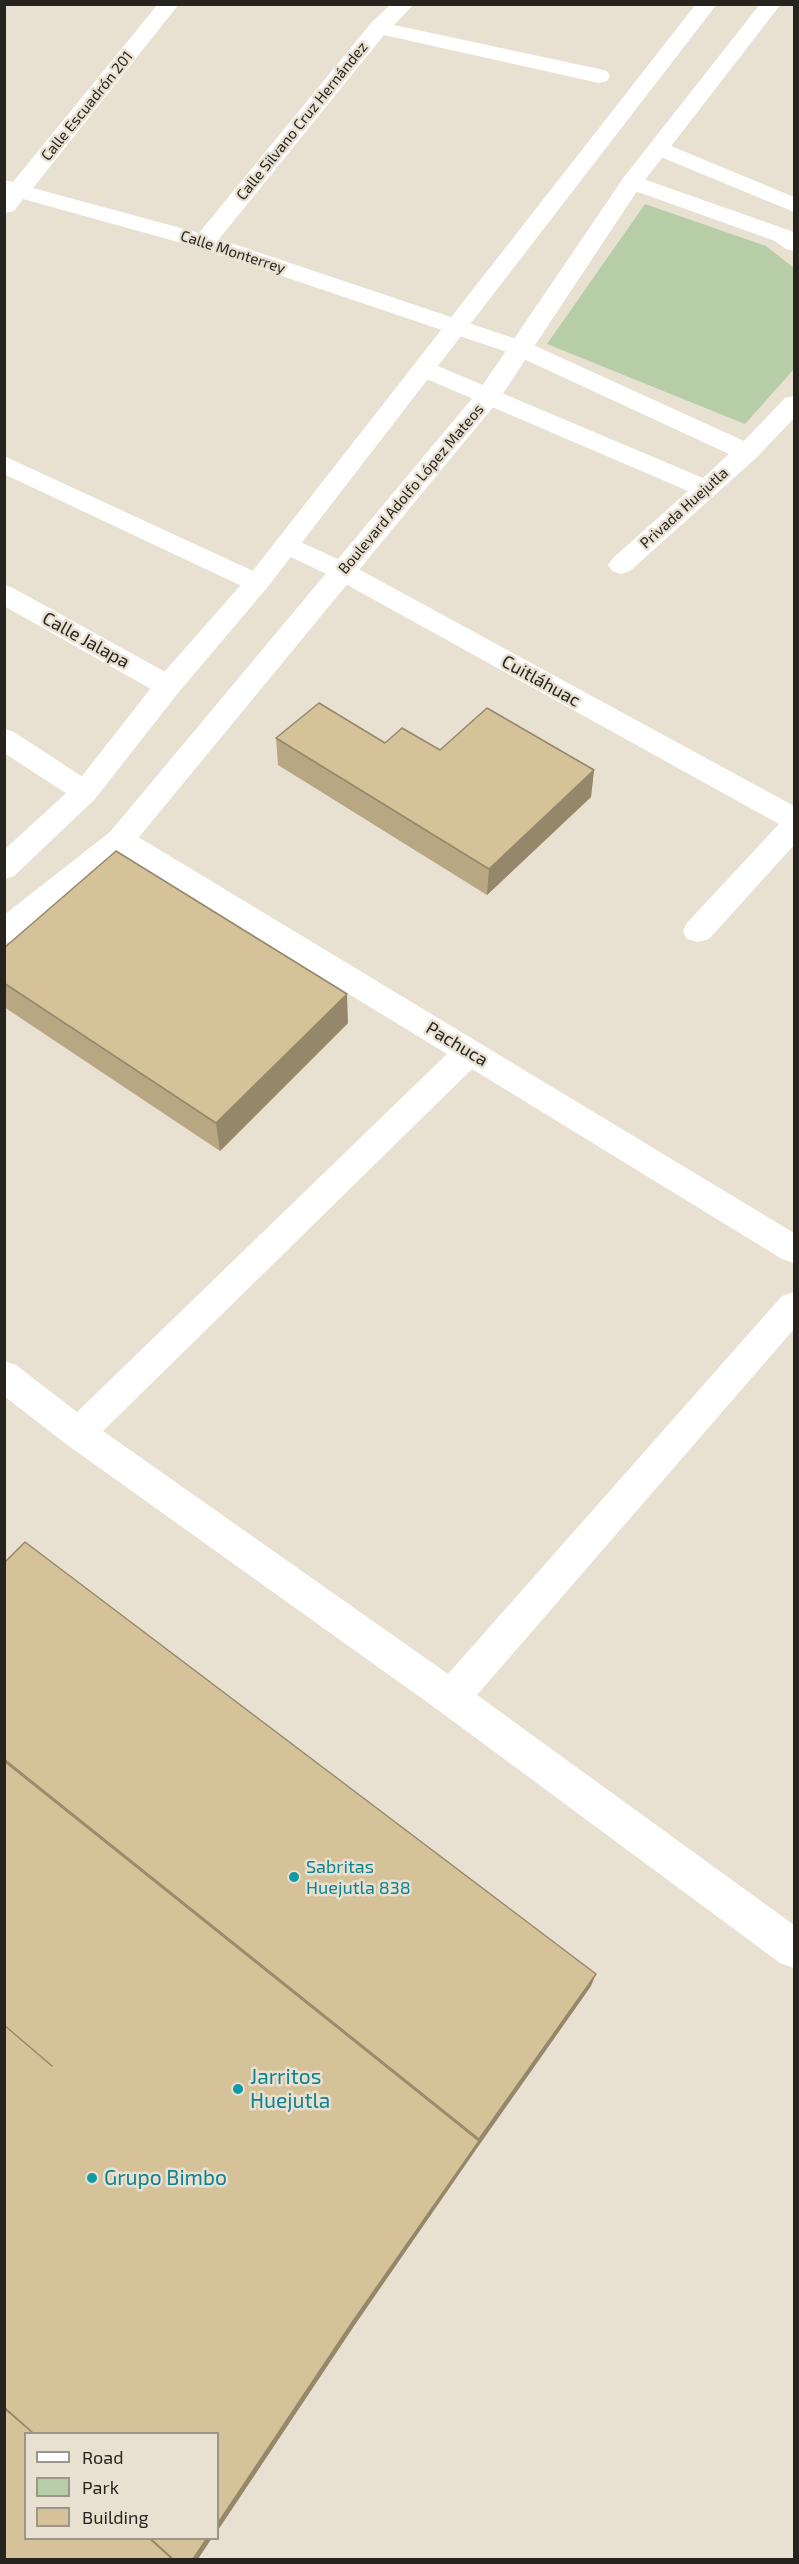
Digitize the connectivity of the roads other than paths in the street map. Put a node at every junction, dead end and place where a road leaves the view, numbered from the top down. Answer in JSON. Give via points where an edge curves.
{"nodes":[{"id":1,"x":169,"y":4,"type":"edge"},
{"id":2,"x":404,"y":4,"type":"edge"},
{"id":3,"x":707,"y":4,"type":"edge"},
{"id":4,"x":771,"y":4,"type":"edge"},
{"id":5,"x":379,"y":28,"type":"junction"},
{"id":6,"x":599,"y":76,"type":"dead end"},
{"id":7,"x":659,"y":148,"type":"junction"},
{"id":8,"x":632,"y":182,"type":"junction"},
{"id":9,"x":9,"y":195,"type":"edge"},
{"id":10,"x":795,"y":204,"type":"edge"},
{"id":11,"x":204,"y":242,"type":"junction"},
{"id":12,"x":795,"y":244,"type":"edge"},
{"id":13,"x":458,"y":326,"type":"junction"},
{"id":14,"x":522,"y":349,"type":"junction"},
{"id":15,"x":424,"y":369,"type":"junction"},
{"id":16,"x":489,"y":395,"type":"junction"},
{"id":17,"x":795,"y":404,"type":"edge"},
{"id":18,"x":747,"y":452,"type":"junction"},
{"id":19,"x":4,"y":464,"type":"edge"},
{"id":20,"x":704,"y":488,"type":"junction"},
{"id":21,"x":287,"y":545,"type":"junction"},
{"id":22,"x":621,"y":565,"type":"dead end"},
{"id":23,"x":342,"y":571,"type":"junction"},
{"id":24,"x":257,"y":583,"type":"junction"},
{"id":25,"x":4,"y":594,"type":"edge"},
{"id":26,"x":168,"y":686,"type":"junction"},
{"id":27,"x":4,"y":739,"type":"edge"},
{"id":28,"x":85,"y":792,"type":"junction"},
{"id":29,"x":795,"y":819,"type":"edge"},
{"id":30,"x":795,"y":826,"type":"edge"},
{"id":31,"x":120,"y":840,"type":"junction"},
{"id":32,"x":4,"y":868,"type":"edge"},
{"id":33,"x":698,"y":932,"type":"dead end"},
{"id":34,"x":4,"y":933,"type":"edge"},
{"id":35,"x":469,"y":1052,"type":"junction"},
{"id":36,"x":795,"y":1249,"type":"edge"},
{"id":37,"x":795,"y":1305,"type":"edge"},
{"id":38,"x":4,"y":1376,"type":"edge"},
{"id":39,"x":78,"y":1433,"type":"junction"},
{"id":40,"x":451,"y":1698,"type":"junction"},
{"id":41,"x":795,"y":1949,"type":"edge"}],
"edges":[{"from":1,"to":9,"type":"street","name":"Calle Escuadrón 201"},
{"from":2,"to":5,"type":"street","name":"Calle Silvano Cruz Hernández"},
{"from":3,"to":13,"type":"street"},
{"from":4,"to":7,"type":"street","name":"Boulevard Adolfo López Mateos"},
{"from":5,"to":6,"type":"street"},
{"from":5,"to":11,"type":"street","name":"Calle Silvano Cruz Hernández"},
{"from":7,"to":8,"type":"street","name":"Boulevard Adolfo López Mateos"},
{"from":7,"to":10,"type":"street"},
{"from":8,"to":12,"type":"street","via":[[783,236]]},
{"from":8,"to":14,"type":"street","name":"Boulevard Adolfo López Mateos"},
{"from":9,"to":11,"type":"street","name":"Calle Monterrey"},
{"from":11,"to":13,"type":"street","name":"Calle Monterrey"},
{"from":13,"to":14,"type":"street","name":"Calle Monterrey"},
{"from":13,"to":15,"type":"street"},
{"from":14,"to":16,"type":"street","name":"Boulevard Adolfo López Mateos"},
{"from":14,"to":18,"type":"street","name":"Calle Monterrey"},
{"from":15,"to":16,"type":"street"},
{"from":15,"to":21,"type":"street"},
{"from":16,"to":20,"type":"street"},
{"from":16,"to":23,"type":"street","name":"Boulevard Adolfo López Mateos"},
{"from":17,"to":18,"type":"street","name":"Privada Huejutla"},
{"from":18,"to":20,"type":"street","name":"Privada Huejutla"},
{"from":19,"to":24,"type":"street"},
{"from":20,"to":22,"type":"street","name":"Privada Huejutla"},
{"from":21,"to":23,"type":"street","name":"Cuitláhuac"},
{"from":21,"to":24,"type":"street"},
{"from":23,"to":29,"type":"street","name":"Cuitláhuac"},
{"from":23,"to":31,"type":"street","name":"Boulevard Adolfo López Mateos"},
{"from":24,"to":26,"type":"street"},
{"from":25,"to":26,"type":"street","name":"Calle Jalapa"},
{"from":26,"to":28,"type":"street"},
{"from":27,"to":28,"type":"street"},
{"from":28,"to":32,"type":"street"},
{"from":30,"to":33,"type":"street"},
{"from":31,"to":34,"type":"street","name":"Boulevard Adolfo López Mateos"},
{"from":31,"to":35,"type":"street","name":"Pachuca"},
{"from":35,"to":36,"type":"street","name":"Pachuca"},
{"from":35,"to":39,"type":"street"},
{"from":37,"to":40,"type":"street"},
{"from":38,"to":39,"type":"street"},
{"from":39,"to":40,"type":"street"},
{"from":40,"to":41,"type":"street"}]}
